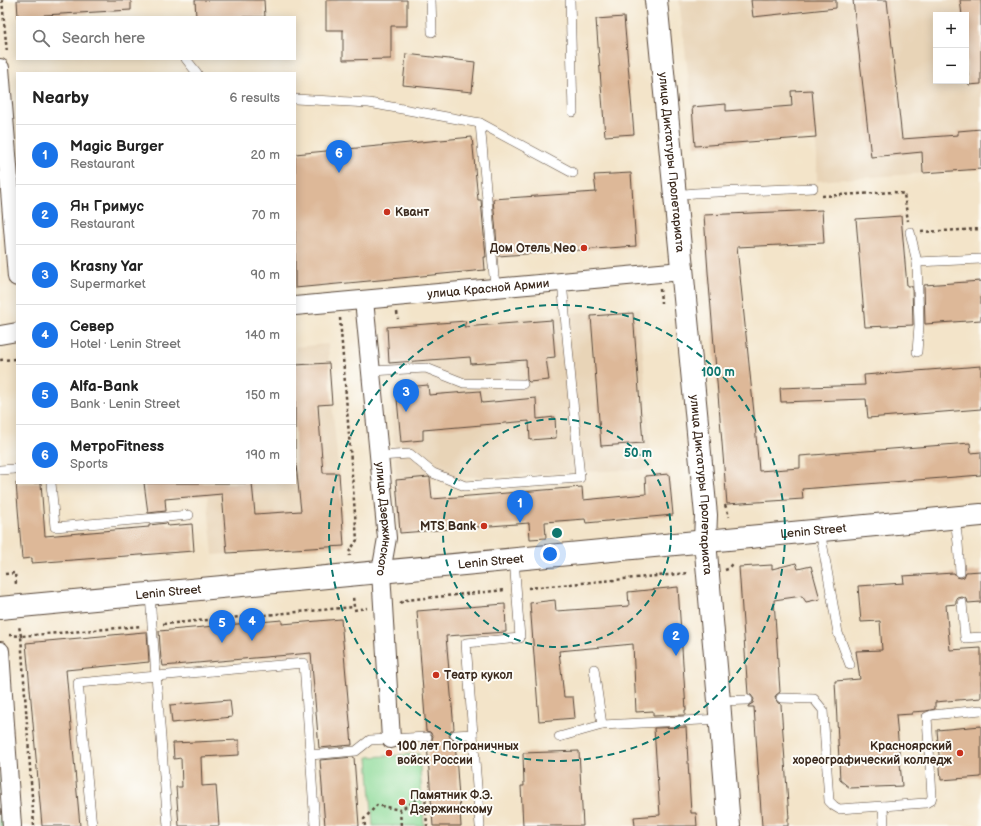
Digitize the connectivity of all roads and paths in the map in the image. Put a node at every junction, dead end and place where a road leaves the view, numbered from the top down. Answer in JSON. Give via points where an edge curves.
{"nodes":[{"id":1,"x":2,"y":0,"type":"edge"},
{"id":2,"x":431,"y":0,"type":"edge"},
{"id":3,"x":570,"y":0,"type":"edge"},
{"id":4,"x":656,"y":0,"type":"edge"},
{"id":5,"x":432,"y":32,"type":"dead end"},
{"id":6,"x":6,"y":51,"type":"dead end"},
{"id":7,"x":187,"y":60,"type":"edge"},
{"id":8,"x":0,"y":68,"type":"edge"},
{"id":9,"x":196,"y":72,"type":"edge"},
{"id":10,"x":296,"y":99,"type":"edge"},
{"id":11,"x":573,"y":112,"type":"dead end"},
{"id":12,"x":480,"y":123,"type":"junction"},
{"id":13,"x":4,"y":167,"type":"edge"},
{"id":14,"x":573,"y":172,"type":"dead end"},
{"id":15,"x":813,"y":188,"type":"dead end"},
{"id":16,"x":674,"y":195,"type":"junction"},
{"id":17,"x":824,"y":196,"type":"dead end"},
{"id":18,"x":981,"y":229,"type":"edge"},
{"id":19,"x":910,"y":232,"type":"junction"},
{"id":20,"x":981,"y":258,"type":"edge"},
{"id":21,"x":917,"y":262,"type":"junction"},
{"id":22,"x":16,"y":269,"type":"edge"},
{"id":23,"x":682,"y":271,"type":"junction"},
{"id":24,"x":562,"y":282,"type":"junction"},
{"id":25,"x":659,"y":287,"type":"dead end"},
{"id":26,"x":496,"y":288,"type":"junction"},
{"id":27,"x":364,"y":300,"type":"junction"},
{"id":28,"x":661,"y":302,"type":"dead end"},
{"id":29,"x":296,"y":306,"type":"edge"},
{"id":30,"x":340,"y":315,"type":"dead end"},
{"id":31,"x":16,"y":332,"type":"edge"},
{"id":32,"x":0,"y":335,"type":"edge"},
{"id":33,"x":917,"y":352,"type":"dead end"},
{"id":34,"x":16,"y":358,"type":"edge"},
{"id":35,"x":0,"y":360,"type":"edge"},
{"id":36,"x":371,"y":371,"type":"junction"},
{"id":37,"x":523,"y":384,"type":"dead end"},
{"id":38,"x":379,"y":456,"type":"junction"},
{"id":39,"x":15,"y":469,"type":"dead end"},
{"id":40,"x":0,"y":470,"type":"edge"},
{"id":41,"x":51,"y":484,"type":"edge"},
{"id":42,"x":728,"y":513,"type":"dead end"},
{"id":43,"x":189,"y":515,"type":"dead end"},
{"id":44,"x":981,"y":515,"type":"edge"},
{"id":45,"x":729,"y":517,"type":"dead end"},
{"id":46,"x":955,"y":518,"type":"junction"},
{"id":47,"x":820,"y":530,"type":"junction"},
{"id":48,"x":705,"y":541,"type":"junction"},
{"id":49,"x":350,"y":556,"type":"dead end"},
{"id":50,"x":514,"y":559,"type":"junction"},
{"id":51,"x":733,"y":562,"type":"dead end"},
{"id":52,"x":728,"y":569,"type":"dead end"},
{"id":53,"x":381,"y":572,"type":"junction"},
{"id":54,"x":960,"y":572,"type":"dead end"},
{"id":55,"x":689,"y":573,"type":"dead end"},
{"id":56,"x":5,"y":574,"type":"dead end"},
{"id":57,"x":16,"y":584,"type":"dead end"},
{"id":58,"x":516,"y":589,"type":"junction"},
{"id":59,"x":150,"y":594,"type":"junction"},
{"id":60,"x":353,"y":596,"type":"dead end"},
{"id":61,"x":406,"y":600,"type":"dead end"},
{"id":62,"x":962,"y":603,"type":"dead end"},
{"id":63,"x":0,"y":608,"type":"edge"},
{"id":64,"x":369,"y":608,"type":"dead end"},
{"id":65,"x":354,"y":610,"type":"dead end"},
{"id":66,"x":152,"y":625,"type":"junction"},
{"id":67,"x":19,"y":626,"type":"dead end"},
{"id":68,"x":9,"y":635,"type":"dead end"},
{"id":69,"x":21,"y":636,"type":"junction"},
{"id":70,"x":981,"y":637,"type":"edge"},
{"id":71,"x":0,"y":651,"type":"edge"},
{"id":72,"x":850,"y":665,"type":"dead end"},
{"id":73,"x":594,"y":668,"type":"dead end"},
{"id":74,"x":156,"y":676,"type":"junction"},
{"id":75,"x":781,"y":698,"type":"dead end"},
{"id":76,"x":748,"y":700,"type":"dead end"},
{"id":77,"x":720,"y":710,"type":"junction"},
{"id":78,"x":981,"y":710,"type":"edge"},
{"id":79,"x":602,"y":725,"type":"junction"},
{"id":80,"x":473,"y":734,"type":"junction"},
{"id":81,"x":455,"y":735,"type":"dead end"},
{"id":82,"x":427,"y":737,"type":"dead end"},
{"id":83,"x":559,"y":737,"type":"dead end"},
{"id":84,"x":391,"y":739,"type":"junction"},
{"id":85,"x":310,"y":754,"type":"junction"},
{"id":86,"x":883,"y":806,"type":"junction"},
{"id":87,"x":400,"y":810,"type":"junction"},
{"id":88,"x":12,"y":826,"type":"edge"},
{"id":89,"x":34,"y":826,"type":"edge"},
{"id":90,"x":92,"y":826,"type":"edge"},
{"id":91,"x":168,"y":826,"type":"edge"},
{"id":92,"x":315,"y":826,"type":"edge"},
{"id":93,"x":365,"y":826,"type":"edge"},
{"id":94,"x":400,"y":826,"type":"edge"},
{"id":95,"x":427,"y":826,"type":"edge"},
{"id":96,"x":480,"y":826,"type":"edge"},
{"id":97,"x":729,"y":826,"type":"edge"},
{"id":98,"x":884,"y":826,"type":"edge"}],
"edges":[{"from":1,"to":6,"type":"path"},
{"from":2,"to":5,"type":"lane"},
{"from":3,"to":11,"type":"lane"},
{"from":4,"to":16,"type":"main road","name":"улица Диктатуры Пролетариата"},
{"from":7,"to":9,"type":"lane"},
{"from":8,"to":13,"type":"street"},
{"from":10,"to":12,"type":"lane","via":[[369,103]]},
{"from":12,"to":14,"type":"lane"},
{"from":12,"to":26,"type":"lane"},
{"from":13,"to":22,"type":"street"},
{"from":15,"to":16,"type":"lane"},
{"from":16,"to":23,"type":"main road","name":"улица Диктатуры Пролетариата"},
{"from":17,"to":19,"type":"path","via":[[894,192],[904,194]]},
{"from":18,"to":19,"type":"path"},
{"from":19,"to":21,"type":"lane"},
{"from":20,"to":21,"type":"lane"},
{"from":21,"to":33,"type":"lane"},
{"from":23,"to":24,"type":"street","name":"улица Красной Армии"},
{"from":23,"to":48,"type":"main road","name":"улица Диктатуры Пролетариата","via":[[706,515]]},
{"from":24,"to":26,"type":"street","name":"улица Красной Армии"},
{"from":24,"to":38,"type":"lane","via":[[580,478],[465,486],[433,473],[410,454]]},
{"from":25,"to":28,"type":"path"},
{"from":26,"to":27,"type":"street","name":"улица Красной Армии"},
{"from":27,"to":29,"type":"street","name":"улица Красной Армии"},
{"from":27,"to":36,"type":"street","name":"улица Дзержинского"},
{"from":30,"to":49,"type":"path","via":[[357,540],[349,552]]},
{"from":31,"to":32,"type":"street"},
{"from":34,"to":35,"type":"path"},
{"from":36,"to":37,"type":"lane","via":[[426,368],[464,383]]},
{"from":36,"to":38,"type":"street","name":"улица Дзержинского"},
{"from":38,"to":53,"type":"street","name":"улица Дзержинского","via":[[387,538]]},
{"from":39,"to":40,"type":"lane"},
{"from":41,"to":43,"type":"lane","via":[[55,527]]},
{"from":42,"to":45,"type":"path"},
{"from":44,"to":46,"type":"main road","name":"Lenin Street"},
{"from":46,"to":47,"type":"main road","name":"Lenin Street"},
{"from":46,"to":54,"type":"lane"},
{"from":47,"to":48,"type":"main road","name":"Lenin Street"},
{"from":47,"to":72,"type":"lane","via":[[838,633]]},
{"from":48,"to":50,"type":"main road","name":"Lenin Street"},
{"from":48,"to":77,"type":"main road","name":"улица Диктатуры Пролетариата"},
{"from":50,"to":53,"type":"main road","name":"Lenin Street"},
{"from":50,"to":58,"type":"lane"},
{"from":51,"to":52,"type":"path"},
{"from":53,"to":59,"type":"main road","name":"Lenin Street"},
{"from":53,"to":84,"type":"street","name":"улица Дзержинского"},
{"from":55,"to":58,"type":"path"},
{"from":56,"to":57,"type":"path","via":[[15,573]]},
{"from":58,"to":61,"type":"path"},
{"from":58,"to":80,"type":"lane","via":[[520,638],[466,643]]},
{"from":59,"to":63,"type":"main road","name":"Lenin Street"},
{"from":59,"to":66,"type":"lane"},
{"from":60,"to":66,"type":"path","via":[[354,607]]},
{"from":62,"to":70,"type":"lane","via":[[965,638]]},
{"from":64,"to":65,"type":"path"},
{"from":66,"to":69,"type":"path"},
{"from":66,"to":74,"type":"lane"},
{"from":67,"to":69,"type":"path"},
{"from":68,"to":69,"type":"path"},
{"from":69,"to":89,"type":"path"},
{"from":71,"to":88,"type":"street"},
{"from":73,"to":79,"type":"lane"},
{"from":74,"to":85,"type":"lane","via":[[304,663]]},
{"from":74,"to":90,"type":"lane","via":[[78,683]]},
{"from":74,"to":91,"type":"lane"},
{"from":75,"to":86,"type":"lane","via":[[814,699],[823,710],[829,801],[839,809]]},
{"from":76,"to":77,"type":"lane"},
{"from":77,"to":79,"type":"lane"},
{"from":77,"to":97,"type":"main road","name":"улица Диктатуры Пролетариата"},
{"from":78,"to":86,"type":"lane","via":[[927,717],[931,800],[926,803]]},
{"from":79,"to":83,"type":"lane"},
{"from":80,"to":81,"type":"lane"},
{"from":80,"to":96,"type":"lane"},
{"from":82,"to":84,"type":"lane"},
{"from":84,"to":85,"type":"lane","via":[[370,740],[356,751]]},
{"from":85,"to":92,"type":"lane"},
{"from":86,"to":98,"type":"lane"},
{"from":87,"to":93,"type":"path","via":[[377,805],[364,819]]},
{"from":87,"to":94,"type":"path"},
{"from":87,"to":95,"type":"path","via":[[425,795]]}]}
